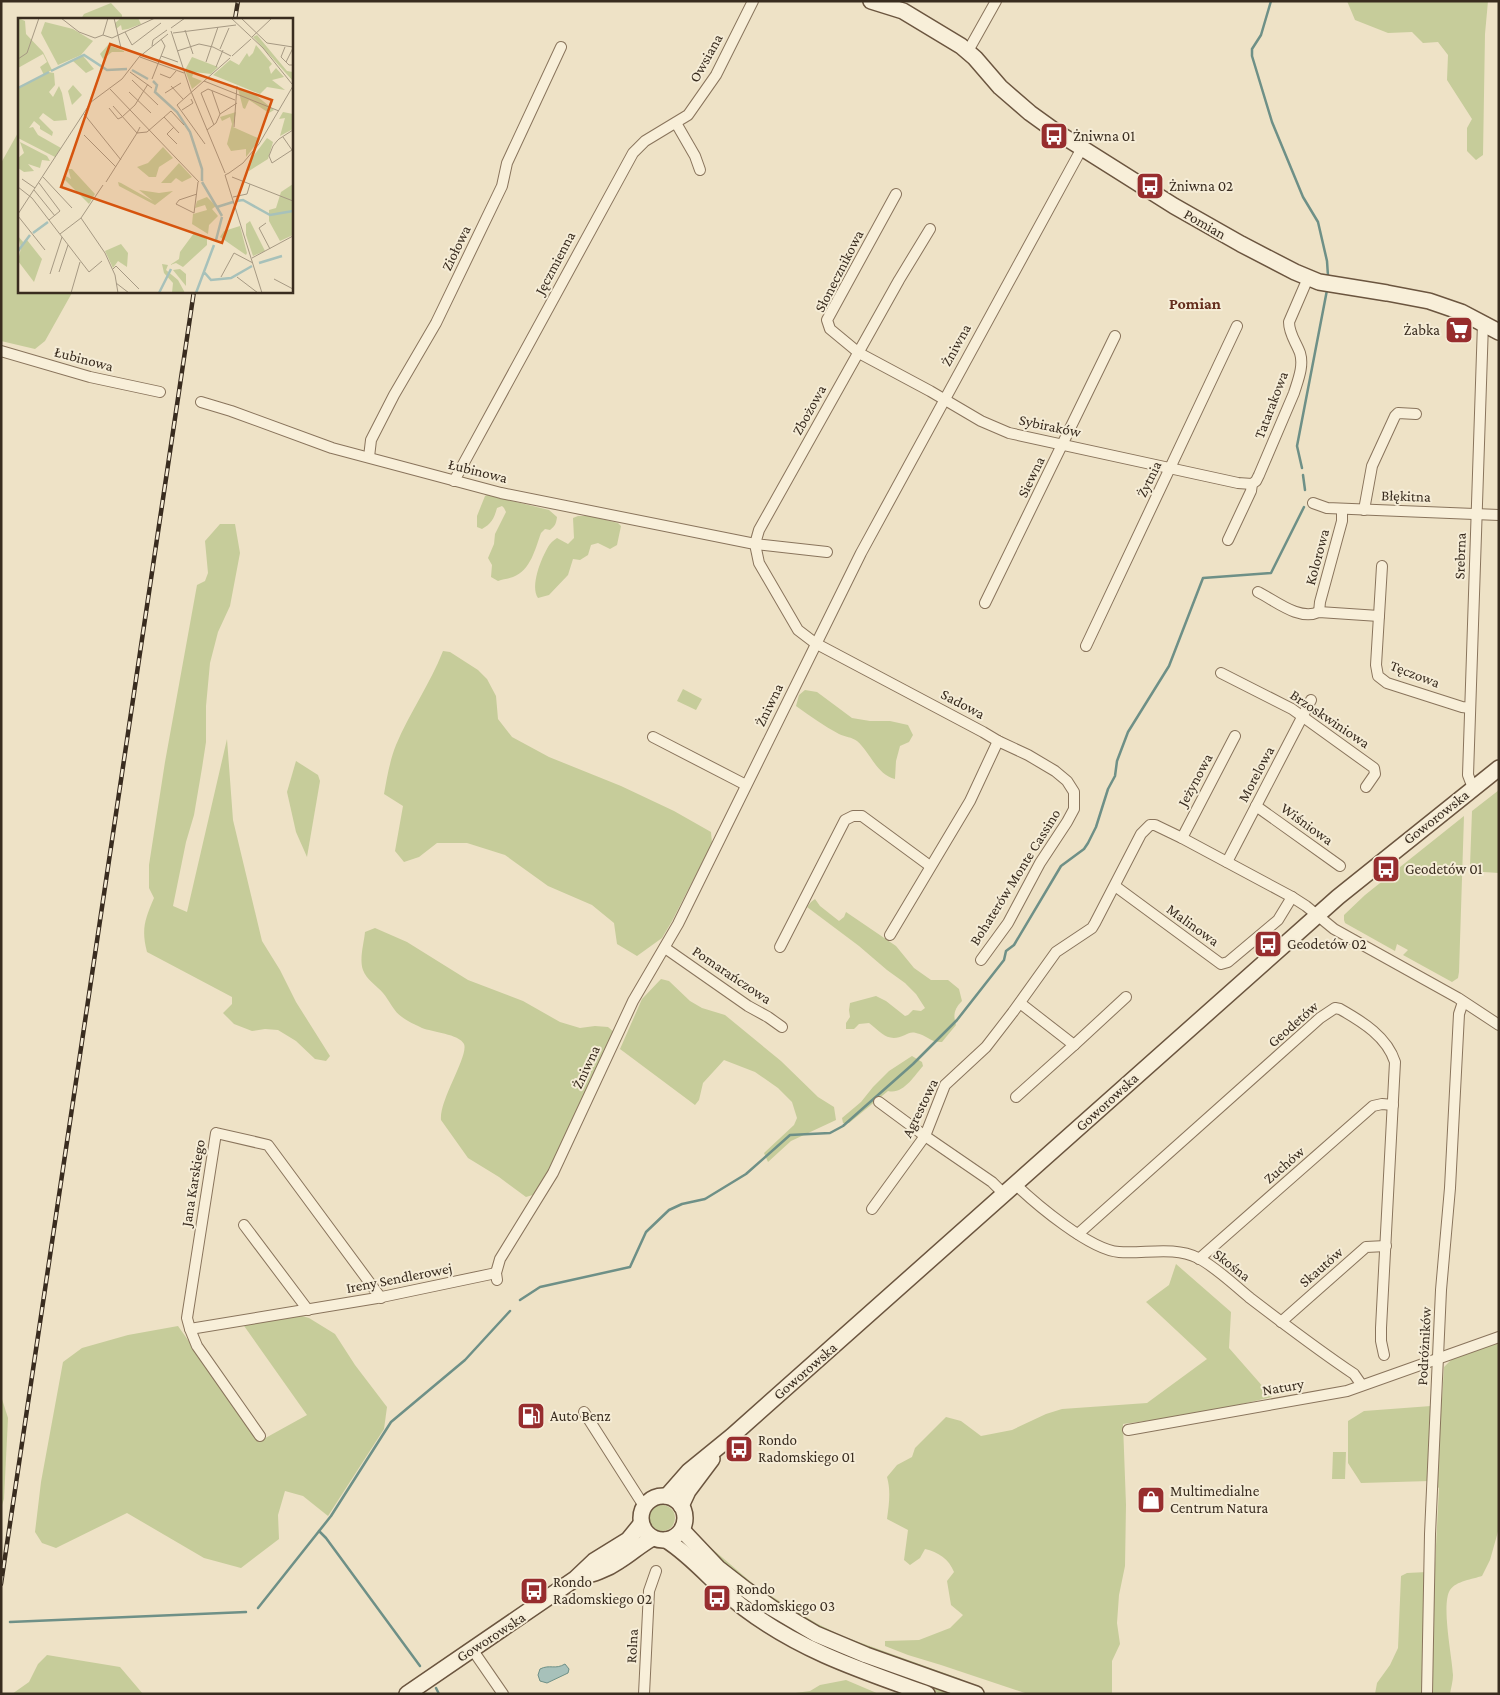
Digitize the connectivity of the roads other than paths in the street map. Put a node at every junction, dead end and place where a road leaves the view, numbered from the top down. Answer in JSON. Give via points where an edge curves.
{"nodes":[{"id":1,"x":754,"y":1,"type":"edge"},
{"id":2,"x":871,"y":1,"type":"edge"},
{"id":3,"x":996,"y":1,"type":"edge"},
{"id":4,"x":561,"y":47,"type":"dead end"},
{"id":5,"x":968,"y":51,"type":"junction"},
{"id":6,"x":676,"y":123,"type":"junction"},
{"id":7,"x":1082,"y":148,"type":"junction"},
{"id":8,"x":700,"y":170,"type":"dead end"},
{"id":9,"x":896,"y":194,"type":"dead end"},
{"id":10,"x":930,"y":229,"type":"dead end"},
{"id":11,"x":1308,"y":278,"type":"junction"},
{"id":12,"x":1484,"y":323,"type":"junction"},
{"id":13,"x":1237,"y":326,"type":"dead end"},
{"id":14,"x":1499,"y":332,"type":"edge"},
{"id":15,"x":1115,"y":336,"type":"dead end"},
{"id":16,"x":1,"y":351,"type":"edge"},
{"id":17,"x":859,"y":353,"type":"junction"},
{"id":18,"x":160,"y":392,"type":"dead end"},
{"id":19,"x":944,"y":399,"type":"junction"},
{"id":20,"x":200,"y":402,"type":"dead end"},
{"id":21,"x":1416,"y":414,"type":"dead end"},
{"id":22,"x":1064,"y":444,"type":"junction"},
{"id":23,"x":369,"y":457,"type":"junction"},
{"id":24,"x":1171,"y":468,"type":"junction"},
{"id":25,"x":454,"y":481,"type":"junction"},
{"id":26,"x":1252,"y":484,"type":"junction"},
{"id":27,"x":1313,"y":503,"type":"dead end"},
{"id":28,"x":1342,"y":509,"type":"junction"},
{"id":29,"x":1364,"y":510,"type":"junction"},
{"id":30,"x":1476,"y":514,"type":"junction"},
{"id":31,"x":1499,"y":515,"type":"edge"},
{"id":32,"x":1228,"y":540,"type":"dead end"},
{"id":33,"x":755,"y":544,"type":"junction"},
{"id":34,"x":827,"y":552,"type":"dead end"},
{"id":35,"x":1382,"y":566,"type":"dead end"},
{"id":36,"x":1258,"y":592,"type":"dead end"},
{"id":37,"x":985,"y":603,"type":"dead end"},
{"id":38,"x":1319,"y":612,"type":"junction"},
{"id":39,"x":1379,"y":616,"type":"junction"},
{"id":40,"x":815,"y":644,"type":"junction"},
{"id":41,"x":1086,"y":646,"type":"dead end"},
{"id":42,"x":1221,"y":673,"type":"dead end"},
{"id":43,"x":1311,"y":700,"type":"dead end"},
{"id":44,"x":1470,"y":708,"type":"junction"},
{"id":45,"x":1303,"y":717,"type":"junction"},
{"id":46,"x":1235,"y":736,"type":"dead end"},
{"id":47,"x":653,"y":737,"type":"dead end"},
{"id":48,"x":998,"y":742,"type":"junction"},
{"id":49,"x":1499,"y":768,"type":"edge"},
{"id":50,"x":746,"y":785,"type":"junction"},
{"id":51,"x":1366,"y":787,"type":"dead end"},
{"id":52,"x":1473,"y":788,"type":"junction"},
{"id":53,"x":1256,"y":806,"type":"junction"},
{"id":54,"x":1074,"y":809,"type":"joint"},
{"id":55,"x":1182,"y":838,"type":"junction"},
{"id":56,"x":1227,"y":862,"type":"junction"},
{"id":57,"x":930,"y":866,"type":"junction"},
{"id":58,"x":1340,"y":866,"type":"dead end"},
{"id":59,"x":1115,"y":886,"type":"junction"},
{"id":60,"x":1292,"y":897,"type":"junction"},
{"id":61,"x":1317,"y":915,"type":"junction"},
{"id":62,"x":890,"y":934,"type":"dead end"},
{"id":63,"x":665,"y":948,"type":"junction"},
{"id":64,"x":780,"y":948,"type":"dead end"},
{"id":65,"x":981,"y":960,"type":"dead end"},
{"id":66,"x":1126,"y":997,"type":"dead end"},
{"id":67,"x":1464,"y":1002,"type":"junction"},
{"id":68,"x":1020,"y":1003,"type":"junction"},
{"id":69,"x":1499,"y":1025,"type":"edge"},
{"id":70,"x":782,"y":1027,"type":"dead end"},
{"id":71,"x":1074,"y":1045,"type":"junction"},
{"id":72,"x":1016,"y":1097,"type":"dead end"},
{"id":73,"x":879,"y":1102,"type":"dead end"},
{"id":74,"x":1393,"y":1105,"type":"junction"},
{"id":75,"x":925,"y":1136,"type":"junction"},
{"id":76,"x":1009,"y":1189,"type":"junction"},
{"id":77,"x":872,"y":1209,"type":"dead end"},
{"id":78,"x":244,"y":1225,"type":"dead end"},
{"id":79,"x":1078,"y":1234,"type":"junction"},
{"id":80,"x":1386,"y":1246,"type":"junction"},
{"id":81,"x":1199,"y":1259,"type":"junction"},
{"id":82,"x":496,"y":1276,"type":"joint"},
{"id":83,"x":381,"y":1298,"type":"junction"},
{"id":84,"x":308,"y":1310,"type":"junction"},
{"id":85,"x":1281,"y":1322,"type":"junction"},
{"id":86,"x":190,"y":1329,"type":"junction"},
{"id":87,"x":1499,"y":1337,"type":"edge"},
{"id":88,"x":1384,"y":1355,"type":"dead end"},
{"id":89,"x":1438,"y":1357,"type":"junction"},
{"id":90,"x":1361,"y":1384,"type":"junction"},
{"id":91,"x":584,"y":1412,"type":"dead end"},
{"id":92,"x":1128,"y":1430,"type":"dead end"},
{"id":93,"x":260,"y":1436,"type":"dead end"},
{"id":94,"x":723,"y":1444,"type":"junction"},
{"id":95,"x":667,"y":1496,"type":"junction"},
{"id":96,"x":644,"y":1506,"type":"junction"},
{"id":97,"x":681,"y":1506,"type":"junction"},
{"id":98,"x":641,"y":1524,"type":"junction"},
{"id":99,"x":682,"y":1530,"type":"junction"},
{"id":100,"x":659,"y":1539,"type":"junction"},
{"id":101,"x":656,"y":1571,"type":"dead end"},
{"id":102,"x":575,"y":1579,"type":"junction"},
{"id":103,"x":472,"y":1649,"type":"junction"},
{"id":104,"x":407,"y":1694,"type":"edge"},
{"id":105,"x":503,"y":1694,"type":"edge"},
{"id":106,"x":644,"y":1694,"type":"edge"},
{"id":107,"x":926,"y":1694,"type":"edge"},
{"id":108,"x":976,"y":1694,"type":"edge"},
{"id":109,"x":1427,"y":1694,"type":"edge"}],
"edges":[{"from":1,"to":6,"type":"street","name":"Owsiana","via":[[716,75],[688,115]]},
{"from":2,"to":5,"type":"street","name":"Pomian","via":[[903,11]]},
{"from":3,"to":5,"type":"street"},
{"from":4,"to":23,"type":"street","name":"Ziołowa","via":[[507,163],[502,186],[436,323],[371,440]]},
{"from":5,"to":7,"type":"street","name":"Pomian","via":[[1017,104]]},
{"from":6,"to":8,"type":"street"},
{"from":6,"to":25,"type":"street","name":"Jęczmienna","via":[[645,141],[633,153]]},
{"from":7,"to":11,"type":"street","name":"Pomian","via":[[1212,229]]},
{"from":7,"to":19,"type":"street","name":"Żniwna"},
{"from":9,"to":17,"type":"street","name":"Słonecznikowa","via":[[827,320],[830,329]]},
{"from":10,"to":17,"type":"street","name":"Zbożowa"},
{"from":11,"to":12,"type":"street","name":"Pomian","via":[[1429,301]]},
{"from":11,"to":26,"type":"street","name":"Tatarakowa","via":[[1289,322],[1301,360],[1299,379]]},
{"from":12,"to":14,"type":"street","name":"Pomian"},
{"from":12,"to":30,"type":"street","name":"Srebrna"},
{"from":13,"to":24,"type":"street","name":"Żytnia"},
{"from":15,"to":22,"type":"street","name":"Siewna"},
{"from":16,"to":18,"type":"street","name":"Łubinowa","via":[[90,377]]},
{"from":17,"to":19,"type":"street","name":"Sybiraków"},
{"from":17,"to":33,"type":"street","name":"Zbożowa","via":[[759,530]]},
{"from":19,"to":22,"type":"street","name":"Sybiraków","via":[[995,428]]},
{"from":19,"to":40,"type":"street","name":"Żniwna"},
{"from":20,"to":23,"type":"street","name":"Łubinowa","via":[[332,448]]},
{"from":21,"to":29,"type":"street","via":[[1398,413],[1395,416],[1372,466]]},
{"from":22,"to":24,"type":"street","name":"Sybiraków"},
{"from":22,"to":37,"type":"street","name":"Siewna"},
{"from":23,"to":25,"type":"street","name":"Łubinowa"},
{"from":24,"to":26,"type":"street","name":"Sybiraków"},
{"from":24,"to":41,"type":"street","name":"Żytnia"},
{"from":25,"to":33,"type":"street","name":"Łubinowa"},
{"from":26,"to":32,"type":"street","name":"Tatarakowa"},
{"from":27,"to":28,"type":"street","name":"Błękitna"},
{"from":28,"to":29,"type":"street","name":"Błękitna"},
{"from":28,"to":38,"type":"street","name":"Kolorowa","via":[[1342,522]]},
{"from":29,"to":30,"type":"street","name":"Błękitna"},
{"from":30,"to":31,"type":"street","name":"Błękitna"},
{"from":30,"to":44,"type":"street","name":"Srebrna"},
{"from":33,"to":34,"type":"street"},
{"from":33,"to":40,"type":"street","name":"Sadowa","via":[[759,564],[798,630]]},
{"from":35,"to":39,"type":"street","name":"Tęczowa"},
{"from":36,"to":38,"type":"street","via":[[1298,613],[1309,615]]},
{"from":38,"to":39,"type":"street"},
{"from":39,"to":44,"type":"street","name":"Tęczowa","via":[[1378,676],[1387,683]]},
{"from":40,"to":48,"type":"street","name":"Sadowa"},
{"from":40,"to":50,"type":"street","name":"Żniwna"},
{"from":42,"to":45,"type":"street","name":"Brzoskwiniowa"},
{"from":43,"to":45,"type":"street","name":"Morelowa"},
{"from":44,"to":52,"type":"street","name":"Srebrna","via":[[1468,775]]},
{"from":45,"to":51,"type":"street","name":"Brzoskwiniowa","via":[[1374,768],[1376,774]]},
{"from":45,"to":53,"type":"street","name":"Morelowa"},
{"from":46,"to":55,"type":"street","name":"Jeżynowa"},
{"from":47,"to":50,"type":"street"},
{"from":48,"to":54,"type":"street","name":"Sadowa","via":[[1028,755],[1067,781],[1074,792]]},
{"from":48,"to":57,"type":"street","via":[[970,801]]},
{"from":49,"to":52,"type":"street","name":"Goworowska"},
{"from":50,"to":63,"type":"street","name":"Żniwna"},
{"from":52,"to":61,"type":"street","name":"Goworowska"},
{"from":53,"to":56,"type":"street","name":"Morelowa"},
{"from":53,"to":58,"type":"street","name":"Wiśniowa"},
{"from":54,"to":65,"type":"street","name":"Bohaterów Monte Cassino","via":[[1008,923]]},
{"from":55,"to":56,"type":"street"},
{"from":55,"to":59,"type":"street","name":"Agrestowa","via":[[1156,825],[1147,827]]},
{"from":56,"to":60,"type":"street"},
{"from":57,"to":62,"type":"street"},
{"from":57,"to":64,"type":"street","via":[[862,816],[845,820]]},
{"from":59,"to":60,"type":"street","name":"Malinowa","via":[[1221,964],[1228,962],[1278,920]]},
{"from":59,"to":68,"type":"street","name":"Agrestowa","via":[[1093,926],[1056,952]]},
{"from":60,"to":61,"type":"street"},
{"from":61,"to":67,"type":"street","via":[[1334,929]]},
{"from":61,"to":76,"type":"street","name":"Goworowska"},
{"from":63,"to":70,"type":"street","name":"Pomarańczowa"},
{"from":63,"to":82,"type":"street","name":"Żniwna","via":[[633,1001],[553,1173],[500,1259]]},
{"from":66,"to":71,"type":"street"},
{"from":67,"to":69,"type":"street"},
{"from":67,"to":89,"type":"street","name":"Podróżników","via":[[1459,1014]]},
{"from":68,"to":71,"type":"street"},
{"from":68,"to":75,"type":"street","name":"Agrestowa","via":[[986,1047],[945,1085]]},
{"from":71,"to":72,"type":"street"},
{"from":73,"to":75,"type":"street"},
{"from":74,"to":79,"type":"street","name":"Geodetów","via":[[1395,1062],[1388,1046],[1350,1014],[1335,1008]]},
{"from":74,"to":80,"type":"street","name":"Geodetów"},
{"from":74,"to":81,"type":"street","name":"Zuchów","via":[[1373,1106]]},
{"from":75,"to":76,"type":"street","via":[[992,1182]]},
{"from":75,"to":77,"type":"street","name":"Agrestowa"},
{"from":76,"to":79,"type":"street","name":"Skośna","via":[[1027,1196]]},
{"from":76,"to":94,"type":"street","name":"Goworowska"},
{"from":78,"to":84,"type":"street"},
{"from":79,"to":81,"type":"street","name":"Skośna","via":[[1095,1245],[1119,1252],[1176,1252]]},
{"from":80,"to":85,"type":"street","name":"Skautów","via":[[1366,1247]]},
{"from":80,"to":88,"type":"street","name":"Geodetów","via":[[1380,1341]]},
{"from":81,"to":85,"type":"street","name":"Skośna"},
{"from":82,"to":83,"type":"street","name":"Ireny Sendlerowej"},
{"from":83,"to":84,"type":"street","name":"Ireny Sendlerowej"},
{"from":83,"to":86,"type":"street","name":"Jana Karskiego","via":[[268,1145],[216,1133],[188,1318]]},
{"from":84,"to":86,"type":"street","name":"Ireny Sendlerowej"},
{"from":85,"to":90,"type":"street","name":"Skośna","via":[[1354,1374]]},
{"from":86,"to":93,"type":"street","via":[[197,1346]]},
{"from":87,"to":89,"type":"street","name":"Natury"},
{"from":89,"to":90,"type":"street","name":"Natury"},
{"from":89,"to":109,"type":"street","name":"Podróżników"},
{"from":90,"to":92,"type":"street","name":"Natury","via":[[1326,1395]]},
{"from":91,"to":96,"type":"street"},
{"from":94,"to":95,"type":"street","name":"Goworowska","via":[[689,1471]]},
{"from":94,"to":97,"type":"street","name":"Goworowska","via":[[688,1491]]},
{"from":95,"to":96,"type":"street","via":[[654,1498]]},
{"from":95,"to":97,"type":"street"},
{"from":96,"to":98,"type":"street"},
{"from":97,"to":99,"type":"street","via":[[685,1518]]},
{"from":98,"to":100,"type":"street","via":[[648,1534]]},
{"from":98,"to":102,"type":"street","name":"Goworowska","via":[[628,1540],[594,1561]]},
{"from":99,"to":100,"type":"street","via":[[672,1538]]},
{"from":99,"to":108,"type":"street","via":[[718,1568],[745,1589],[816,1634]]},
{"from":100,"to":102,"type":"street","name":"Goworowska","via":[[599,1572]]},
{"from":100,"to":107,"type":"street","via":[[683,1552],[731,1597],[786,1636],[833,1660]]},
{"from":101,"to":106,"type":"street","name":"Rolna","via":[[649,1591]]},
{"from":102,"to":103,"type":"street","name":"Goworowska"},
{"from":103,"to":104,"type":"street","name":"Goworowska"},
{"from":103,"to":105,"type":"street"}]}
